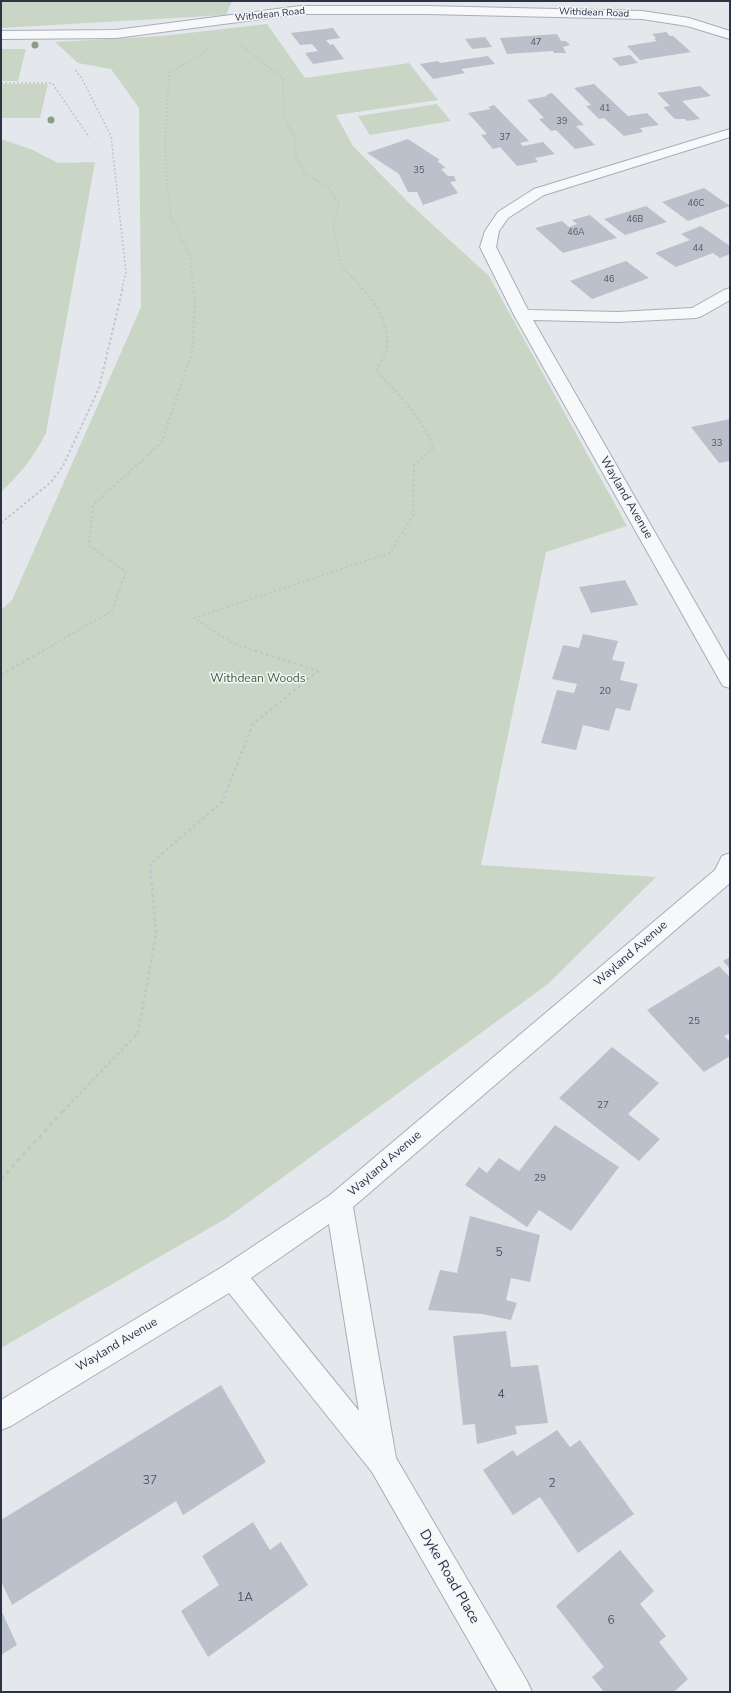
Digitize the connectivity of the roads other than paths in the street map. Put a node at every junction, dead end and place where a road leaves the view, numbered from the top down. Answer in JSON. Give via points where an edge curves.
{"nodes":[{"id":1,"x":251,"y":1,"type":"edge"},
{"id":2,"x":253,"y":16,"type":"junction"},
{"id":3,"x":1,"y":35,"type":"edge"},
{"id":4,"x":730,"y":35,"type":"edge"},
{"id":5,"x":730,"y":133,"type":"edge"},
{"id":6,"x":730,"y":293,"type":"edge"},
{"id":7,"x":522,"y":315,"type":"junction"},
{"id":8,"x":730,"y":681,"type":"edge"},
{"id":9,"x":730,"y":862,"type":"edge"},
{"id":10,"x":340,"y":1203,"type":"junction"},
{"id":11,"x":232,"y":1276,"type":"junction"},
{"id":12,"x":1,"y":1416,"type":"edge"},
{"id":13,"x":382,"y":1462,"type":"junction"},
{"id":14,"x":516,"y":1692,"type":"edge"}],
"edges":[{"from":1,"to":2,"type":"street"},
{"from":2,"to":3,"type":"street","name":"Withdean Road","via":[[116,34]]},
{"from":2,"to":4,"type":"street","name":"Withdean Road","via":[[300,10],[523,11],[642,15],[689,22]]},
{"from":5,"to":7,"type":"street","via":[[539,192],[503,215],[492,231],[488,248]]},
{"from":6,"to":7,"type":"street","via":[[696,313],[618,317]]},
{"from":7,"to":8,"type":"street","name":"Wayland Avenue"},
{"from":9,"to":10,"type":"street","name":"Wayland Avenue","via":[[723,876]]},
{"from":10,"to":11,"type":"street","name":"Wayland Avenue"},
{"from":10,"to":13,"type":"street"},
{"from":11,"to":12,"type":"street","name":"Wayland Avenue"},
{"from":11,"to":13,"type":"street"},
{"from":13,"to":14,"type":"street","name":"Dyke Road Place"}]}
